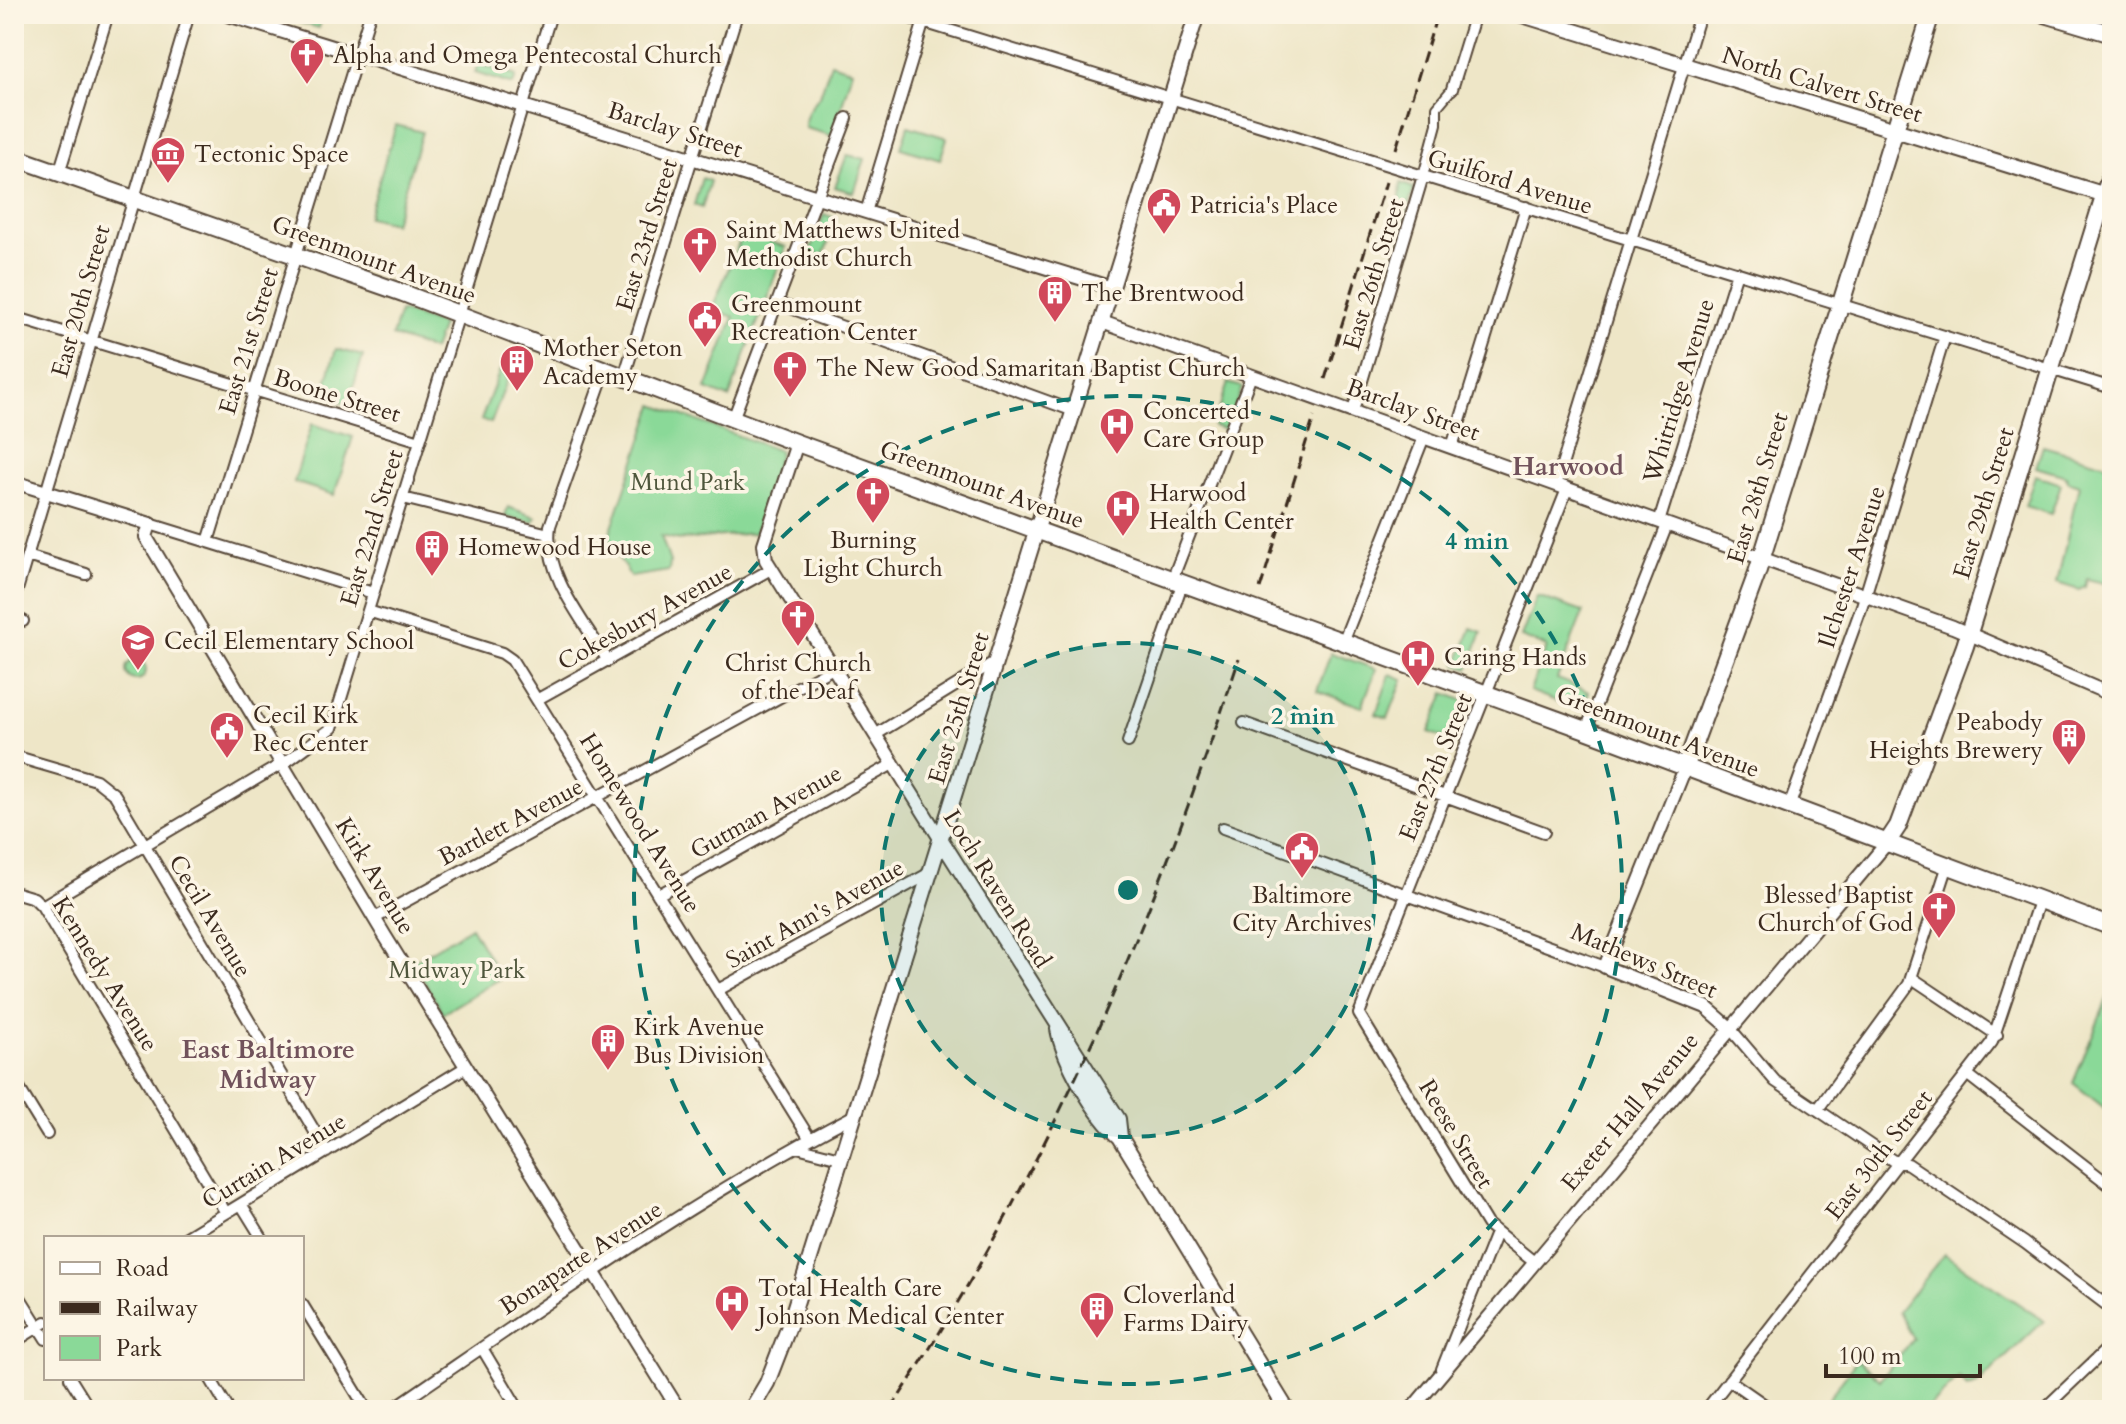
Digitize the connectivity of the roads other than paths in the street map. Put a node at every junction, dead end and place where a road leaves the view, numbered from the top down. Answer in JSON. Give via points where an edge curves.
{"nodes":[{"id":1,"x":108,"y":14,"type":"edge"},
{"id":2,"x":189,"y":14,"type":"edge"},
{"id":3,"x":225,"y":14,"type":"edge"},
{"id":4,"x":370,"y":14,"type":"edge"},
{"id":5,"x":551,"y":14,"type":"edge"},
{"id":6,"x":737,"y":14,"type":"edge"},
{"id":7,"x":897,"y":14,"type":"edge"},
{"id":8,"x":1197,"y":14,"type":"edge"},
{"id":9,"x":1475,"y":14,"type":"edge"},
{"id":10,"x":1519,"y":14,"type":"edge"},
{"id":11,"x":1700,"y":14,"type":"edge"},
{"id":12,"x":1931,"y":14,"type":"edge"},
{"id":13,"x":2045,"y":14,"type":"edge"},
{"id":14,"x":925,"y":18,"type":"edge"},
{"id":15,"x":2112,"y":34,"type":"edge"},
{"id":16,"x":358,"y":55,"type":"junction"},
{"id":17,"x":1684,"y":65,"type":"junction"},
{"id":18,"x":1452,"y":89,"type":"joint"},
{"id":19,"x":1171,"y":99,"type":"junction"},
{"id":20,"x":523,"y":106,"type":"junction"},
{"id":21,"x":847,"y":118,"type":"dead end"},
{"id":22,"x":1894,"y":130,"type":"junction"},
{"id":23,"x":14,"y":157,"type":"edge"},
{"id":24,"x":692,"y":158,"type":"junction"},
{"id":25,"x":2112,"y":170,"type":"edge"},
{"id":26,"x":59,"y":173,"type":"junction"},
{"id":27,"x":1423,"y":176,"type":"junction"},
{"id":28,"x":2108,"y":195,"type":"edge"},
{"id":29,"x":817,"y":197,"type":"junction"},
{"id":30,"x":132,"y":199,"type":"junction"},
{"id":31,"x":1526,"y":207,"type":"junction"},
{"id":32,"x":866,"y":212,"type":"junction"},
{"id":33,"x":1631,"y":240,"type":"junction"},
{"id":34,"x":296,"y":256,"type":"junction"},
{"id":35,"x":1737,"y":272,"type":"junction"},
{"id":36,"x":1112,"y":288,"type":"junction"},
{"id":37,"x":777,"y":303,"type":"junction"},
{"id":38,"x":1840,"y":304,"type":"junction"},
{"id":39,"x":459,"y":315,"type":"junction"},
{"id":40,"x":14,"y":317,"type":"edge"},
{"id":41,"x":1102,"y":322,"type":"junction"},
{"id":42,"x":1945,"y":336,"type":"junction"},
{"id":43,"x":90,"y":341,"type":"junction"},
{"id":44,"x":2051,"y":369,"type":"junction"},
{"id":45,"x":605,"y":370,"type":"junction"},
{"id":46,"x":1251,"y":376,"type":"junction"},
{"id":47,"x":624,"y":377,"type":"junction"},
{"id":48,"x":2112,"y":388,"type":"edge"},
{"id":49,"x":254,"y":392,"type":"junction"},
{"id":50,"x":1074,"y":411,"type":"junction"},
{"id":51,"x":1353,"y":411,"type":"junction"},
{"id":52,"x":733,"y":419,"type":"junction"},
{"id":53,"x":1424,"y":437,"type":"junction"},
{"id":54,"x":420,"y":441,"type":"junction"},
{"id":55,"x":797,"y":443,"type":"junction"},
{"id":56,"x":1452,"y":447,"type":"junction"},
{"id":57,"x":14,"y":482,"type":"edge"},
{"id":58,"x":1561,"y":487,"type":"junction"},
{"id":59,"x":46,"y":492,"type":"junction"},
{"id":60,"x":403,"y":498,"type":"junction"},
{"id":61,"x":150,"y":524,"type":"junction"},
{"id":62,"x":1663,"y":524,"type":"junction"},
{"id":63,"x":1037,"y":531,"type":"junction"},
{"id":64,"x":549,"y":534,"type":"junction"},
{"id":65,"x":208,"y":542,"type":"junction"},
{"id":66,"x":27,"y":556,"type":"junction"},
{"id":67,"x":1762,"y":558,"type":"junction"},
{"id":68,"x":771,"y":569,"type":"junction"},
{"id":69,"x":86,"y":574,"type":"dead end"},
{"id":70,"x":1177,"y":582,"type":"junction"},
{"id":71,"x":373,"y":593,"type":"junction"},
{"id":72,"x":1865,"y":596,"type":"junction"},
{"id":73,"x":14,"y":600,"type":"edge"},
{"id":74,"x":368,"y":611,"type":"junction"},
{"id":75,"x":1969,"y":633,"type":"junction"},
{"id":76,"x":1343,"y":642,"type":"junction"},
{"id":77,"x":608,"y":661,"type":"junction"},
{"id":78,"x":996,"y":661,"type":"junction"},
{"id":79,"x":833,"y":668,"type":"junction"},
{"id":80,"x":1487,"y":693,"type":"junction"},
{"id":81,"x":2112,"y":695,"type":"edge"},
{"id":82,"x":538,"y":699,"type":"junction"},
{"id":83,"x":1244,"y":723,"type":"dead end"},
{"id":84,"x":1586,"y":730,"type":"junction"},
{"id":85,"x":875,"y":735,"type":"junction"},
{"id":86,"x":1128,"y":742,"type":"dead end"},
{"id":87,"x":14,"y":756,"type":"edge"},
{"id":88,"x":281,"y":764,"type":"junction"},
{"id":89,"x":893,"y":764,"type":"junction"},
{"id":90,"x":1685,"y":768,"type":"junction"},
{"id":91,"x":1446,"y":796,"type":"junction"},
{"id":92,"x":598,"y":797,"type":"junction"},
{"id":93,"x":1789,"y":807,"type":"junction"},
{"id":94,"x":1223,"y":828,"type":"dead end"},
{"id":95,"x":1544,"y":832,"type":"dead end"},
{"id":96,"x":941,"y":840,"type":"junction"},
{"id":97,"x":144,"y":844,"type":"junction"},
{"id":98,"x":1886,"y":844,"type":"junction"},
{"id":99,"x":1947,"y":868,"type":"junction"},
{"id":100,"x":930,"y":873,"type":"junction"},
{"id":101,"x":14,"y":892,"type":"edge"},
{"id":102,"x":1407,"y":893,"type":"junction"},
{"id":103,"x":658,"y":895,"type":"junction"},
{"id":104,"x":2039,"y":901,"type":"junction"},
{"id":105,"x":42,"y":906,"type":"junction"},
{"id":106,"x":375,"y":918,"type":"junction"},
{"id":107,"x":2111,"y":923,"type":"edge"},
{"id":108,"x":1605,"y":967,"type":"junction"},
{"id":109,"x":1912,"y":978,"type":"junction"},
{"id":110,"x":718,"y":990,"type":"junction"},
{"id":111,"x":1359,"y":1014,"type":"joint"},
{"id":112,"x":1729,"y":1027,"type":"junction"},
{"id":113,"x":1997,"y":1035,"type":"junction"},
{"id":114,"x":466,"y":1067,"type":"junction"},
{"id":115,"x":1968,"y":1075,"type":"junction"},
{"id":116,"x":14,"y":1080,"type":"edge"},
{"id":117,"x":1818,"y":1109,"type":"junction"},
{"id":118,"x":853,"y":1116,"type":"junction"},
{"id":119,"x":47,"y":1134,"type":"dead end"},
{"id":120,"x":810,"y":1139,"type":"junction"},
{"id":121,"x":797,"y":1147,"type":"junction"},
{"id":122,"x":327,"y":1152,"type":"junction"},
{"id":123,"x":840,"y":1158,"type":"junction"},
{"id":124,"x":1898,"y":1162,"type":"junction"},
{"id":125,"x":2112,"y":1187,"type":"edge"},
{"id":126,"x":241,"y":1204,"type":"junction"},
{"id":127,"x":226,"y":1213,"type":"junction"},
{"id":128,"x":1496,"y":1233,"type":"junction"},
{"id":129,"x":188,"y":1236,"type":"edge"},
{"id":130,"x":261,"y":1236,"type":"edge"},
{"id":131,"x":1534,"y":1262,"type":"junction"},
{"id":132,"x":591,"y":1271,"type":"junction"},
{"id":133,"x":14,"y":1288,"type":"edge"},
{"id":134,"x":304,"y":1307,"type":"edge"},
{"id":135,"x":2112,"y":1309,"type":"edge"},
{"id":136,"x":42,"y":1325,"type":"edge"},
{"id":137,"x":14,"y":1342,"type":"edge"},
{"id":138,"x":2112,"y":1344,"type":"edge"},
{"id":139,"x":482,"y":1348,"type":"junction"},
{"id":140,"x":1441,"y":1373,"type":"junction"},
{"id":141,"x":71,"y":1380,"type":"edge"},
{"id":142,"x":211,"y":1380,"type":"edge"},
{"id":143,"x":1729,"y":1380,"type":"junction"},
{"id":144,"x":90,"y":1410,"type":"edge"},
{"id":145,"x":229,"y":1410,"type":"edge"},
{"id":146,"x":367,"y":1410,"type":"edge"},
{"id":147,"x":391,"y":1410,"type":"edge"},
{"id":148,"x":519,"y":1410,"type":"edge"},
{"id":149,"x":679,"y":1410,"type":"edge"},
{"id":150,"x":751,"y":1410,"type":"edge"},
{"id":151,"x":1287,"y":1410,"type":"edge"},
{"id":152,"x":1411,"y":1410,"type":"edge"},
{"id":153,"x":1706,"y":1410,"type":"edge"},
{"id":154,"x":1772,"y":1410,"type":"edge"},
{"id":155,"x":2043,"y":1410,"type":"edge"}],
"edges":[{"from":1,"to":26,"type":"street"},
{"from":2,"to":30,"type":"street","name":"East 20th Street"},
{"from":3,"to":16,"type":"street","name":"Barclay Street"},
{"from":4,"to":16,"type":"street","name":"East 21st Street"},
{"from":5,"to":20,"type":"street","name":"East 22nd Street"},
{"from":6,"to":24,"type":"street","name":"East 23rd Street"},
{"from":7,"to":14,"type":"street","name":"Guilford Avenue"},
{"from":8,"to":19,"type":"main road","name":"East 25th Street"},
{"from":9,"to":18,"type":"street","name":"East 26th Street"},
{"from":10,"to":17,"type":"main road","name":"North Calvert Street"},
{"from":11,"to":17,"type":"street","name":"East 27th Street"},
{"from":12,"to":22,"type":"main road","name":"East 28th Street"},
{"from":13,"to":15,"type":"main road"},
{"from":14,"to":19,"type":"street","name":"Guilford Avenue"},
{"from":14,"to":32,"type":"street"},
{"from":16,"to":20,"type":"street","name":"Barclay Street"},
{"from":16,"to":34,"type":"street","name":"East 21st Street"},
{"from":17,"to":22,"type":"main road","name":"North Calvert Street"},
{"from":17,"to":33,"type":"street","name":"East 27th Street"},
{"from":18,"to":27,"type":"street","name":"East 26th Street","via":[[1437,107]]},
{"from":19,"to":27,"type":"street","name":"Guilford Avenue","bridge":true},
{"from":19,"to":36,"type":"main road","name":"East 25th Street"},
{"from":20,"to":24,"type":"street","name":"Barclay Street"},
{"from":20,"to":39,"type":"street","name":"East 22nd Street"},
{"from":21,"to":29,"type":"street"},
{"from":22,"to":28,"type":"main road","name":"North Calvert Street"},
{"from":22,"to":38,"type":"main road","name":"East 28th Street"},
{"from":23,"to":26,"type":"main road","name":"Greenmount Avenue"},
{"from":24,"to":29,"type":"street","name":"Barclay Street"},
{"from":24,"to":47,"type":"street","name":"East 23rd Street"},
{"from":25,"to":28,"type":"main road","name":"East 29th Street"},
{"from":26,"to":30,"type":"main road","name":"Greenmount Avenue"},
{"from":27,"to":31,"type":"street","name":"Guilford Avenue"},
{"from":27,"to":51,"type":"street","name":"East 26th Street"},
{"from":28,"to":44,"type":"main road","name":"East 29th Street"},
{"from":29,"to":32,"type":"street","name":"Barclay Street"},
{"from":29,"to":37,"type":"street"},
{"from":30,"to":34,"type":"main road","name":"Greenmount Avenue"},
{"from":30,"to":43,"type":"street","name":"East 20th Street"},
{"from":31,"to":33,"type":"street","name":"Guilford Avenue"},
{"from":31,"to":56,"type":"street"},
{"from":32,"to":36,"type":"street","name":"Barclay Street"},
{"from":33,"to":35,"type":"street","name":"Guilford Avenue"},
{"from":33,"to":58,"type":"street","name":"East 27th Street"},
{"from":34,"to":39,"type":"main road","name":"Greenmount Avenue"},
{"from":34,"to":49,"type":"street","name":"East 21st Street"},
{"from":35,"to":38,"type":"street","name":"Guilford Avenue"},
{"from":35,"to":62,"type":"street","name":"Whitridge Avenue"},
{"from":36,"to":41,"type":"main road","name":"East 25th Street"},
{"from":37,"to":50,"type":"street"},
{"from":37,"to":52,"type":"street"},
{"from":38,"to":42,"type":"street","name":"Guilford Avenue"},
{"from":38,"to":67,"type":"main road","name":"East 28th Street"},
{"from":39,"to":45,"type":"main road","name":"Greenmount Avenue"},
{"from":39,"to":54,"type":"street","name":"East 22nd Street"},
{"from":40,"to":43,"type":"street","name":"Boone Street"},
{"from":41,"to":46,"type":"street","name":"Barclay Street"},
{"from":41,"to":50,"type":"main road","name":"East 25th Street"},
{"from":42,"to":44,"type":"street","name":"Guilford Avenue"},
{"from":42,"to":72,"type":"street","name":"Ilchester Avenue"},
{"from":43,"to":49,"type":"street","name":"Boone Street"},
{"from":43,"to":59,"type":"street","name":"East 20th Street"},
{"from":44,"to":48,"type":"street","name":"Guilford Avenue"},
{"from":44,"to":75,"type":"main road","name":"East 29th Street"},
{"from":45,"to":47,"type":"main road","name":"Greenmount Avenue"},
{"from":45,"to":64,"type":"street"},
{"from":46,"to":51,"type":"street","name":"Barclay Street"},
{"from":46,"to":70,"type":"street"},
{"from":47,"to":52,"type":"main road","name":"Greenmount Avenue"},
{"from":49,"to":54,"type":"street","name":"Boone Street"},
{"from":49,"to":65,"type":"street","name":"East 21st Street"},
{"from":50,"to":63,"type":"main road","name":"East 25th Street"},
{"from":51,"to":53,"type":"street","name":"Barclay Street"},
{"from":52,"to":55,"type":"main road","name":"Greenmount Avenue"},
{"from":53,"to":56,"type":"street","name":"Barclay Street"},
{"from":53,"to":76,"type":"street"},
{"from":54,"to":60,"type":"street","name":"East 22nd Street"},
{"from":55,"to":63,"type":"main road","name":"Greenmount Avenue"},
{"from":55,"to":68,"type":"street","via":[[764,544]]},
{"from":56,"to":58,"type":"street","name":"Barclay Street"},
{"from":57,"to":59,"type":"street"},
{"from":58,"to":62,"type":"street","name":"Barclay Street"},
{"from":58,"to":80,"type":"street","name":"East 27th Street"},
{"from":59,"to":61,"type":"street"},
{"from":59,"to":66,"type":"street","name":"East 20th Street"},
{"from":60,"to":64,"type":"street"},
{"from":60,"to":71,"type":"street","name":"East 22nd Street"},
{"from":61,"to":65,"type":"street"},
{"from":61,"to":88,"type":"street","name":"Kirk Avenue","via":[[146,537]]},
{"from":62,"to":67,"type":"street","name":"Barclay Street"},
{"from":62,"to":84,"type":"street","name":"Whitridge Avenue"},
{"from":63,"to":70,"type":"main road","name":"Greenmount Avenue"},
{"from":63,"to":78,"type":"main road","name":"East 25th Street"},
{"from":64,"to":77,"type":"street","via":[[552,565]]},
{"from":65,"to":71,"type":"street"},
{"from":66,"to":69,"type":"street"},
{"from":66,"to":73,"type":"street","name":"East 20th Street"},
{"from":67,"to":72,"type":"street","name":"Barclay Street"},
{"from":67,"to":90,"type":"main road","name":"East 28th Street"},
{"from":68,"to":77,"type":"street","name":"Cokesbury Avenue"},
{"from":68,"to":79,"type":"street","name":"Loch Raven Road"},
{"from":70,"to":76,"type":"main road","name":"Greenmount Avenue"},
{"from":70,"to":86,"type":"street"},
{"from":71,"to":74,"type":"street","name":"East 22nd Street"},
{"from":72,"to":75,"type":"street","name":"Barclay Street"},
{"from":72,"to":93,"type":"street","name":"Ilchester Avenue"},
{"from":74,"to":82,"type":"street","name":"Homewood Avenue","via":[[502,653]]},
{"from":74,"to":88,"type":"street","name":"East 22nd Street","via":[[332,728]]},
{"from":75,"to":81,"type":"street","name":"Barclay Street"},
{"from":75,"to":98,"type":"main road","name":"East 29th Street","via":[[1898,826]]},
{"from":76,"to":80,"type":"main road","name":"Greenmount Avenue"},
{"from":77,"to":82,"type":"street","name":"Cokesbury Avenue"},
{"from":78,"to":85,"type":"street"},
{"from":78,"to":96,"type":"main road","name":"East 25th Street"},
{"from":79,"to":85,"type":"street","name":"Loch Raven Road"},
{"from":79,"to":92,"type":"street","name":"Bartlett Avenue"},
{"from":80,"to":84,"type":"main road","name":"Greenmount Avenue"},
{"from":80,"to":91,"type":"street","name":"East 27th Street"},
{"from":82,"to":92,"type":"street","name":"Homewood Avenue"},
{"from":83,"to":91,"type":"street"},
{"from":84,"to":90,"type":"main road","name":"Greenmount Avenue"},
{"from":85,"to":89,"type":"street","name":"Loch Raven Road"},
{"from":87,"to":97,"type":"street","name":"Cecil Avenue","via":[[104,785]]},
{"from":88,"to":97,"type":"street","name":"East 22nd Street"},
{"from":88,"to":106,"type":"street","name":"Kirk Avenue"},
{"from":89,"to":96,"type":"street","name":"Loch Raven Road"},
{"from":89,"to":103,"type":"street","name":"Gutman Avenue"},
{"from":90,"to":93,"type":"main road","name":"Greenmount Avenue"},
{"from":90,"to":108,"type":"street","name":"East 28th Street"},
{"from":91,"to":95,"type":"street"},
{"from":91,"to":102,"type":"street","name":"East 27th Street"},
{"from":92,"to":103,"type":"street","name":"Homewood Avenue"},
{"from":92,"to":106,"type":"street","name":"Bartlett Avenue"},
{"from":93,"to":98,"type":"main road","name":"Greenmount Avenue"},
{"from":94,"to":102,"type":"street","name":"Mathews Street"},
{"from":96,"to":100,"type":"main road","name":"East 25th Street"},
{"from":96,"to":151,"type":"main road","name":"Loch Raven Road","via":[[1058,1029],[1062,1049],[1109,1127]]},
{"from":97,"to":105,"type":"street","name":"East 22nd Street"},
{"from":97,"to":122,"type":"street","name":"Cecil Avenue"},
{"from":98,"to":99,"type":"main road","name":"Greenmount Avenue"},
{"from":98,"to":112,"type":"street","name":"Exeter Hall Avenue"},
{"from":99,"to":104,"type":"main road","name":"Greenmount Avenue"},
{"from":99,"to":109,"type":"street"},
{"from":100,"to":110,"type":"street","name":"Saint Ann's Avenue"},
{"from":100,"to":118,"type":"main road","name":"East 25th Street"},
{"from":101,"to":105,"type":"street","name":"Kennedy Avenue"},
{"from":102,"to":108,"type":"street","name":"Mathews Street"},
{"from":102,"to":111,"type":"street","name":"East 27th Street"},
{"from":103,"to":110,"type":"street","name":"Homewood Avenue"},
{"from":104,"to":107,"type":"main road","name":"Greenmount Avenue"},
{"from":104,"to":113,"type":"street","name":"East 30th Street"},
{"from":105,"to":127,"type":"street","name":"Kennedy Avenue"},
{"from":106,"to":114,"type":"street","name":"Kirk Avenue"},
{"from":108,"to":112,"type":"street","name":"Mathews Street","via":[[1706,1007]]},
{"from":109,"to":113,"type":"street"},
{"from":109,"to":117,"type":"street"},
{"from":110,"to":120,"type":"street","name":"Homewood Avenue"},
{"from":111,"to":128,"type":"street","name":"Reese Street"},
{"from":112,"to":117,"type":"street","name":"Mathews Street","via":[[1768,1075]]},
{"from":112,"to":131,"type":"street","name":"Exeter Hall Avenue"},
{"from":113,"to":115,"type":"street","name":"East 30th Street"},
{"from":114,"to":122,"type":"street","name":"Curtain Avenue"},
{"from":114,"to":132,"type":"street","name":"Kirk Avenue"},
{"from":115,"to":124,"type":"street","name":"East 30th Street"},
{"from":115,"to":125,"type":"street"},
{"from":116,"to":119,"type":"street"},
{"from":117,"to":124,"type":"street","name":"Mathews Street"},
{"from":118,"to":120,"type":"street","name":"Bonaparte Avenue"},
{"from":118,"to":123,"type":"main road","name":"East 25th Street"},
{"from":120,"to":121,"type":"street","name":"Bonaparte Avenue"},
{"from":121,"to":123,"type":"street"},
{"from":121,"to":132,"type":"street","name":"Bonaparte Avenue"},
{"from":122,"to":126,"type":"street","name":"Curtain Avenue"},
{"from":123,"to":150,"type":"main road","name":"East 25th Street","via":[[785,1339]]},
{"from":124,"to":135,"type":"street","name":"Mathews Street","via":[[2025,1243]]},
{"from":124,"to":143,"type":"street","name":"East 30th Street"},
{"from":126,"to":127,"type":"street","name":"Curtain Avenue"},
{"from":126,"to":130,"type":"street"},
{"from":127,"to":129,"type":"street","name":"Curtain Avenue"},
{"from":128,"to":131,"type":"street","name":"Reese Street"},
{"from":128,"to":140,"type":"street"},
{"from":131,"to":140,"type":"street","name":"Exeter Hall Avenue"},
{"from":132,"to":139,"type":"street","name":"Bonaparte Avenue"},
{"from":132,"to":149,"type":"street","name":"Kirk Avenue"},
{"from":133,"to":136,"type":"street"},
{"from":134,"to":146,"type":"street"},
{"from":136,"to":137,"type":"street"},
{"from":138,"to":155,"type":"street"},
{"from":139,"to":147,"type":"street","name":"Bonaparte Avenue"},
{"from":139,"to":148,"type":"street"},
{"from":140,"to":152,"type":"street","name":"Exeter Hall Avenue"},
{"from":141,"to":144,"type":"street"},
{"from":142,"to":145,"type":"street"},
{"from":143,"to":153,"type":"street","name":"East 30th Street"},
{"from":143,"to":154,"type":"street"}]}
